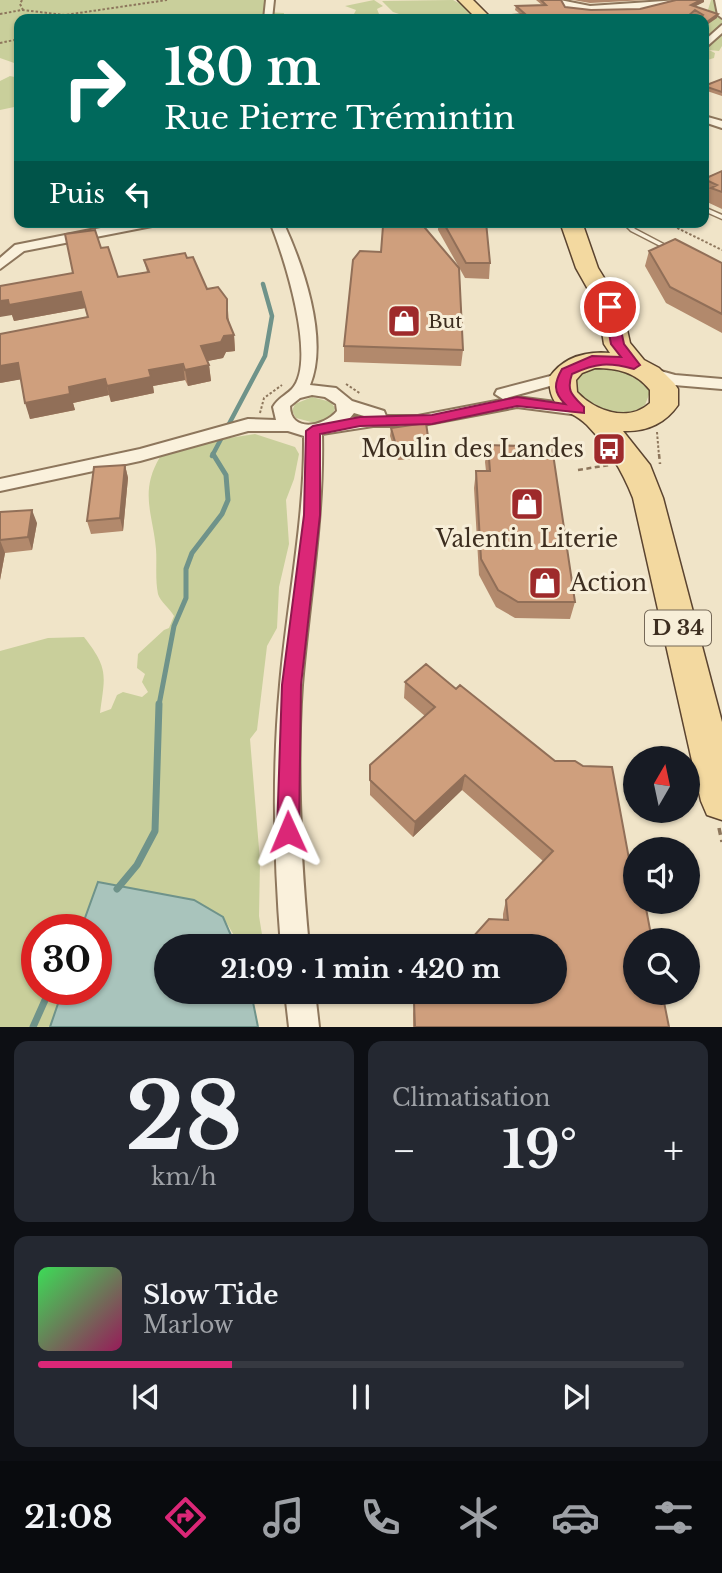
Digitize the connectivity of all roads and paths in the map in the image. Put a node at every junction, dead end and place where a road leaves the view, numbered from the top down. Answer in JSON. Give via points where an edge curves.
{"nodes":[{"id":1,"x":22,"y":0,"type":"edge"},
{"id":2,"x":167,"y":0,"type":"edge"},
{"id":3,"x":465,"y":0,"type":"edge"},
{"id":4,"x":473,"y":0,"type":"edge"},
{"id":5,"x":564,"y":0,"type":"edge"},
{"id":6,"x":675,"y":0,"type":"edge"},
{"id":7,"x":719,"y":0,"type":"edge"},
{"id":8,"x":618,"y":3,"type":"edge"},
{"id":9,"x":640,"y":5,"type":"junction"},
{"id":10,"x":23,"y":10,"type":"junction"},
{"id":11,"x":0,"y":14,"type":"edge"},
{"id":12,"x":44,"y":14,"type":"edge"},
{"id":13,"x":81,"y":14,"type":"edge"},
{"id":14,"x":480,"y":14,"type":"edge"},
{"id":15,"x":488,"y":14,"type":"edge"},
{"id":16,"x":652,"y":14,"type":"edge"},
{"id":17,"x":722,"y":15,"type":"edge"},
{"id":18,"x":722,"y":28,"type":"edge"},
{"id":19,"x":709,"y":41,"type":"edge"},
{"id":20,"x":122,"y":228,"type":"edge"},
{"id":21,"x":279,"y":228,"type":"edge"},
{"id":22,"x":561,"y":228,"type":"edge"},
{"id":23,"x":573,"y":228,"type":"edge"},
{"id":24,"x":631,"y":228,"type":"edge"},
{"id":25,"x":677,"y":228,"type":"edge"},
{"id":26,"x":722,"y":250,"type":"edge"},
{"id":27,"x":684,"y":256,"type":"edge"},
{"id":28,"x":0,"y":265,"type":"edge"},
{"id":29,"x":592,"y":360,"type":"junction"},
{"id":30,"x":308,"y":366,"type":"junction"},
{"id":31,"x":642,"y":369,"type":"junction"},
{"id":32,"x":562,"y":378,"type":"junction"},
{"id":33,"x":722,"y":387,"type":"edge"},
{"id":34,"x":324,"y":390,"type":"junction"},
{"id":35,"x":299,"y":392,"type":"junction"},
{"id":36,"x":345,"y":405,"type":"junction"},
{"id":37,"x":281,"y":407,"type":"junction"},
{"id":38,"x":656,"y":411,"type":"junction"},
{"id":39,"x":587,"y":414,"type":"junction"},
{"id":40,"x":313,"y":427,"type":"junction"},
{"id":41,"x":225,"y":430,"type":"junction"},
{"id":42,"x":622,"y":459,"type":"junction"},
{"id":43,"x":578,"y":470,"type":"dead end"},
{"id":44,"x":5,"y":485,"type":"edge"},
{"id":45,"x":722,"y":801,"type":"edge"},
{"id":46,"x":294,"y":934,"type":"edge"},
{"id":47,"x":301,"y":1004,"type":"edge"},
{"id":48,"x":304,"y":1027,"type":"edge"}],
"edges":[{"from":1,"to":10,"type":"path"},
{"from":2,"to":13,"type":"path"},
{"from":3,"to":14,"type":"main road"},
{"from":4,"to":15,"type":"main road"},
{"from":5,"to":8,"type":"street","via":[[578,8]]},
{"from":6,"to":9,"type":"street"},
{"from":7,"to":17,"type":"street"},
{"from":8,"to":9,"type":"street"},
{"from":9,"to":16,"type":"street"},
{"from":10,"to":11,"type":"path"},
{"from":10,"to":12,"type":"path"},
{"from":18,"to":19,"type":"street"},
{"from":20,"to":28,"type":"street","via":[[20,248]]},
{"from":21,"to":30,"type":"street","via":[[301,293]]},
{"from":22,"to":29,"type":"main road","via":[[577,283],[594,308],[598,333]]},
{"from":23,"to":31,"type":"main road","via":[[587,268],[610,307],[617,344]]},
{"from":24,"to":27,"type":"lane"},
{"from":25,"to":26,"type":"path"},
{"from":29,"to":31,"type":"main road","via":[[620,361]]},
{"from":29,"to":32,"type":"main road","via":[[573,367]]},
{"from":30,"to":34,"type":"street"},
{"from":30,"to":35,"type":"street"},
{"from":31,"to":33,"type":"street"},
{"from":31,"to":38,"type":"main road","via":[[664,389]]},
{"from":32,"to":36,"type":"street","via":[[408,417],[376,415]]},
{"from":32,"to":39,"type":"main road","via":[[563,394]]},
{"from":33,"to":38,"type":"street","via":[[686,394]]},
{"from":34,"to":35,"type":"street"},
{"from":34,"to":36,"type":"street"},
{"from":35,"to":37,"type":"street"},
{"from":36,"to":40,"type":"street","via":[[342,419]]},
{"from":37,"to":40,"type":"street","via":[[284,420]]},
{"from":37,"to":41,"type":"street"},
{"from":38,"to":39,"type":"main road","via":[[623,422]]},
{"from":38,"to":42,"type":"main road"},
{"from":39,"to":40,"type":"street","via":[[517,402],[432,419]]},
{"from":39,"to":42,"type":"main road","number":"D 34"},
{"from":40,"to":41,"type":"street","via":[[257,424]]},
{"from":40,"to":46,"type":"street","via":[[312,515],[288,728],[287,813]]},
{"from":41,"to":44,"type":"street","via":[[140,455]]},
{"from":42,"to":43,"type":"path","via":[[613,465]]},
{"from":42,"to":45,"type":"main road","number":"D 34","via":[[648,498]]},
{"from":47,"to":48,"type":"street"}]}
